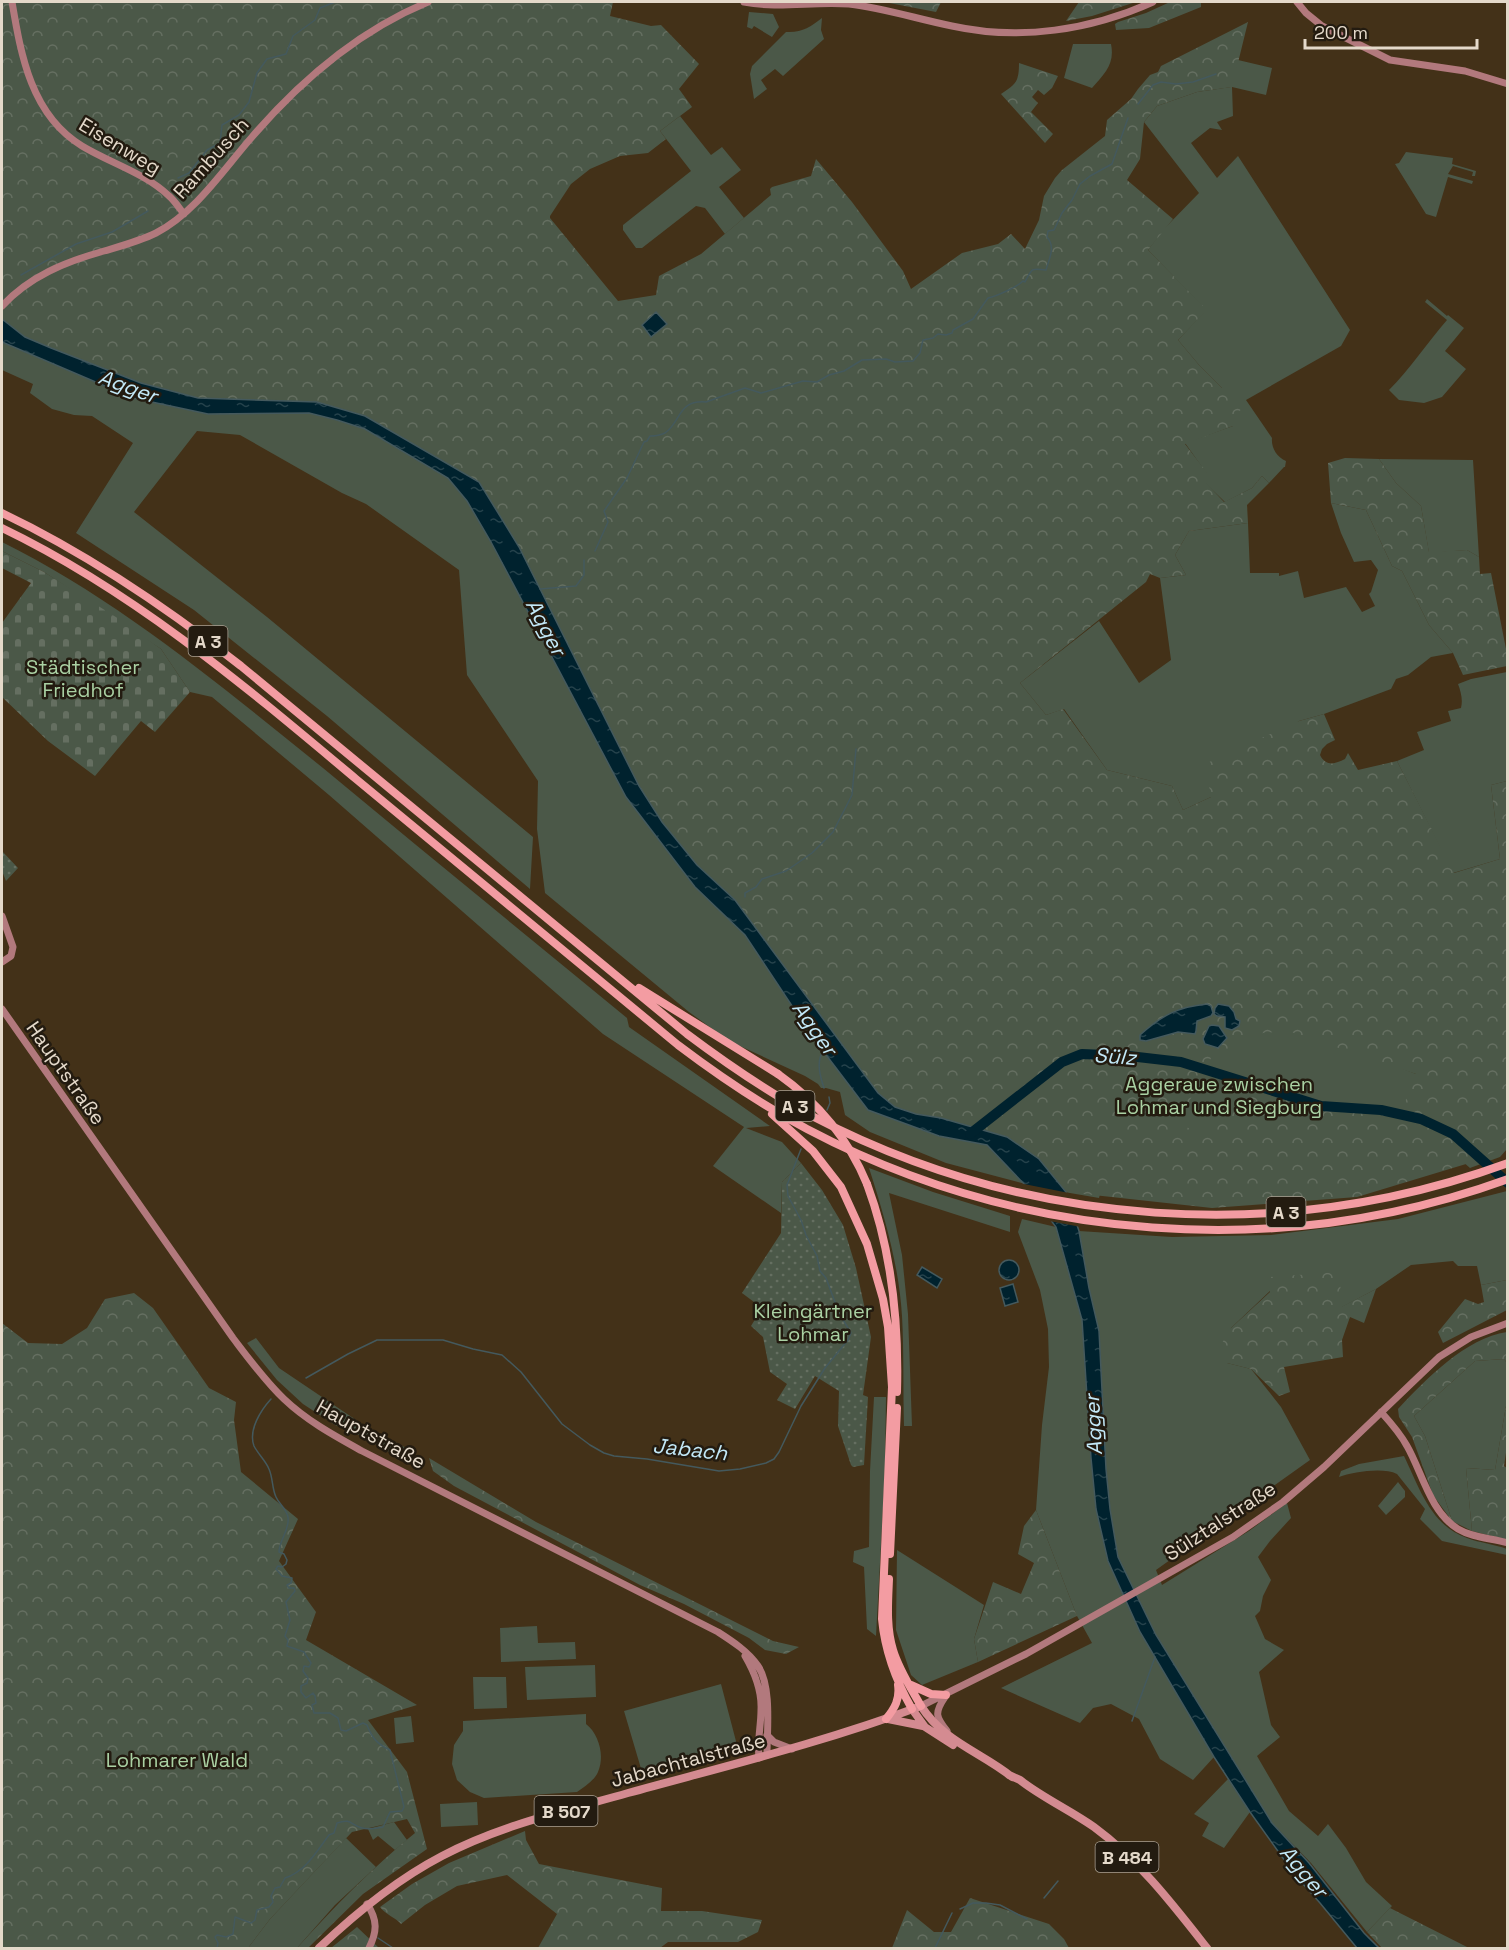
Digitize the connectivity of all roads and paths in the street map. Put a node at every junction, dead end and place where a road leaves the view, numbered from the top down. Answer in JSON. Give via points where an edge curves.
{"nodes":[{"id":1,"x":12,"y":2,"type":"edge"},
{"id":2,"x":428,"y":2,"type":"edge"},
{"id":3,"x":744,"y":2,"type":"edge"},
{"id":4,"x":1153,"y":2,"type":"edge"},
{"id":5,"x":1297,"y":2,"type":"edge"},
{"id":6,"x":1508,"y":84,"type":"edge"},
{"id":7,"x":184,"y":214,"type":"junction"},
{"id":8,"x":2,"y":306,"type":"edge"},
{"id":9,"x":2,"y":513,"type":"edge"},
{"id":10,"x":2,"y":528,"type":"edge"},
{"id":11,"x":2,"y":916,"type":"edge"},
{"id":12,"x":2,"y":963,"type":"edge"},
{"id":13,"x":616,"y":974,"type":"junction"},
{"id":14,"x":2,"y":1009,"type":"edge"},
{"id":15,"x":756,"y":1100,"type":"junction"},
{"id":16,"x":1508,"y":1163,"type":"edge"},
{"id":17,"x":1508,"y":1179,"type":"edge"},
{"id":18,"x":1508,"y":1323,"type":"edge"},
{"id":19,"x":895,"y":1387,"type":"junction"},
{"id":20,"x":894,"y":1402,"type":"junction"},
{"id":21,"x":1381,"y":1412,"type":"junction"},
{"id":22,"x":1508,"y":1543,"type":"edge"},
{"id":23,"x":743,"y":1651,"type":"junction"},
{"id":24,"x":897,"y":1682,"type":"junction"},
{"id":25,"x":908,"y":1683,"type":"junction"},
{"id":26,"x":946,"y":1695,"type":"junction"},
{"id":27,"x":916,"y":1708,"type":"junction"},
{"id":28,"x":886,"y":1719,"type":"junction"},
{"id":29,"x":925,"y":1727,"type":"junction"},
{"id":30,"x":766,"y":1735,"type":"junction"},
{"id":31,"x":792,"y":1749,"type":"junction"},
{"id":32,"x":763,"y":1756,"type":"junction"},
{"id":33,"x":1001,"y":1768,"type":"junction"},
{"id":34,"x":1012,"y":1777,"type":"junction"},
{"id":35,"x":367,"y":1904,"type":"junction"},
{"id":36,"x":319,"y":1948,"type":"edge"},
{"id":37,"x":369,"y":1948,"type":"edge"},
{"id":38,"x":1207,"y":1948,"type":"edge"}],
"edges":[{"from":1,"to":7,"type":"main road","name":"Eisenweg","via":[[24,64],[51,119],[80,145],[156,185]]},
{"from":2,"to":7,"type":"main road","name":"Rambusch","via":[[363,36],[306,80]]},
{"from":3,"to":4,"type":"main road","via":[[848,4],[954,27],[1010,33],[1087,24]]},
{"from":5,"to":6,"type":"main road","via":[[1322,26],[1387,59],[1465,71]]},
{"from":7,"to":8,"type":"main road","name":"Rambusch","via":[[156,233],[46,272]]},
{"from":9,"to":13,"type":"highway","number":"A 3","via":[[56,540],[166,609]]},
{"from":10,"to":15,"type":"highway","number":"A 3","via":[[124,598],[208,659],[678,1045]]},
{"from":11,"to":12,"type":"main road","via":[[13,950]]},
{"from":13,"to":16,"type":"highway","number":"A 3","via":[[716,1056],[813,1116],[862,1140],[954,1175],[1069,1203],[1184,1215],[1285,1212],[1385,1198]]},
{"from":13,"to":19,"type":"highway","bridge":true,"via":[[778,1074],[831,1122],[867,1184],[881,1228],[891,1272],[897,1334]]},
{"from":14,"to":23,"type":"main road","name":"Hauptstraße","via":[[233,1338],[285,1400],[362,1451],[718,1632]]},
{"from":15,"to":17,"type":"highway","number":"A 3","via":[[858,1154],[952,1190],[1037,1212],[1110,1224],[1196,1230],[1318,1224],[1399,1210]]},
{"from":15,"to":19,"type":"highway","via":[[813,1151],[852,1208],[883,1299]]},
{"from":18,"to":21,"type":"main road","name":"Sülztalstraße","via":[[1446,1352]]},
{"from":19,"to":20,"type":"highway"},
{"from":20,"to":24,"type":"highway","via":[[882,1619]]},
{"from":20,"to":25,"type":"highway","via":[[888,1618],[893,1650]]},
{"from":21,"to":22,"type":"main road","via":[[1408,1446],[1431,1496],[1449,1522],[1472,1535]]},
{"from":21,"to":26,"type":"main road","name":"Sülztalstraße","via":[[1283,1502],[1233,1537]]},
{"from":23,"to":30,"type":"main road","name":"Hauptstraße","via":[[758,1665],[762,1676]]},
{"from":23,"to":32,"type":"main road","via":[[758,1683],[758,1744]]},
{"from":24,"to":27,"type":"highway"},
{"from":24,"to":28,"type":"highway","via":[[897,1701]]},
{"from":25,"to":26,"type":"highway","via":[[931,1694]]},
{"from":25,"to":27,"type":"highway"},
{"from":26,"to":27,"type":"main road","name":"Sülztalstraße"},
{"from":26,"to":33,"type":"main road","via":[[937,1712],[946,1731]]},
{"from":27,"to":28,"type":"main road","name":"Jabachtalstraße"},
{"from":27,"to":29,"type":"main road","number":"B 484"},
{"from":27,"to":33,"type":"main road","number":"B 484","via":[[952,1740]]},
{"from":28,"to":29,"type":"main road"},
{"from":28,"to":31,"type":"main road","name":"Jabachtalstraße"},
{"from":29,"to":34,"type":"main road","number":"B 484"},
{"from":30,"to":31,"type":"main road"},
{"from":30,"to":32,"type":"main road"},
{"from":31,"to":32,"type":"main road","name":"Jabachtalstraße"},
{"from":32,"to":35,"type":"main road","name":"Jabachtalstraße","number":"B 507","via":[[488,1835],[412,1872]]},
{"from":33,"to":34,"type":"main road","number":"B 484"},
{"from":34,"to":38,"type":"main road","number":"B 484","via":[[1095,1828],[1122,1851]]},
{"from":35,"to":36,"type":"main road","name":"Jabachtalstraße","number":"B 507"},
{"from":35,"to":37,"type":"main road","via":[[376,1928]]}]}
